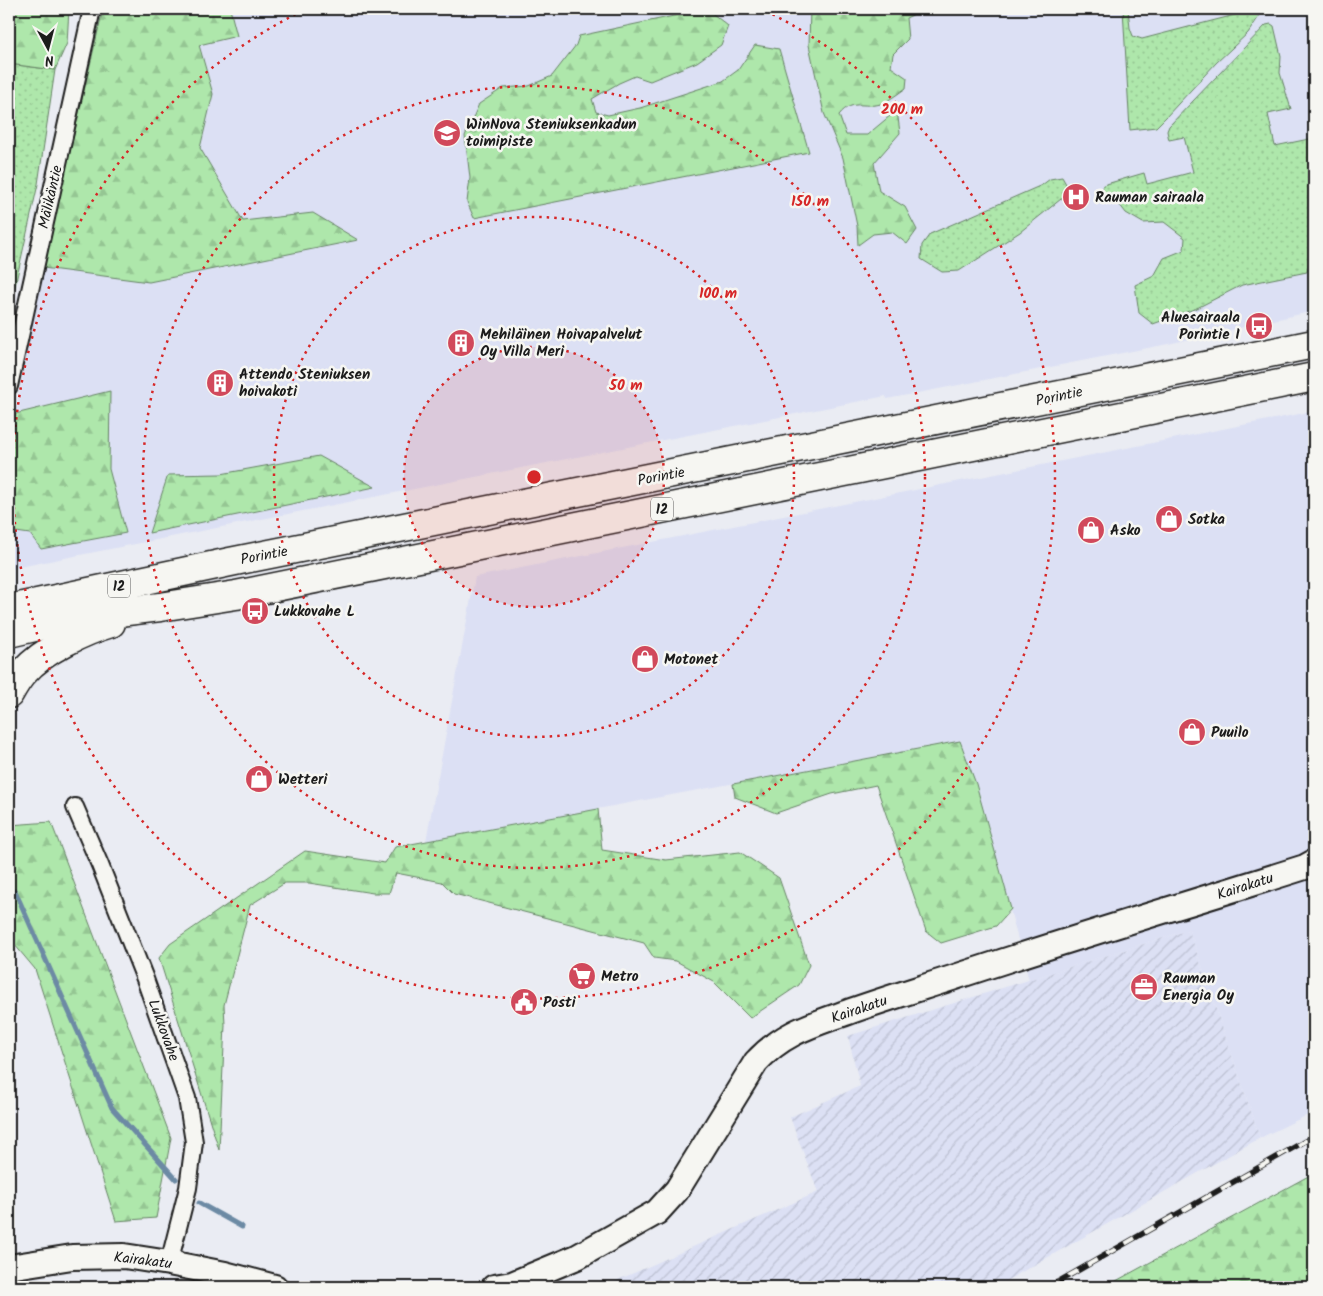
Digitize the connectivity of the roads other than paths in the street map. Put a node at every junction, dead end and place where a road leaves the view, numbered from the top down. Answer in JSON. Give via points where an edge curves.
{"nodes":[{"id":1,"x":92,"y":9,"type":"edge"},
{"id":2,"x":1314,"y":344,"type":"edge"},
{"id":3,"x":1314,"y":377,"type":"edge"},
{"id":4,"x":9,"y":386,"type":"edge"},
{"id":5,"x":160,"y":607,"type":"junction"},
{"id":6,"x":9,"y":609,"type":"edge"},
{"id":7,"x":9,"y":633,"type":"edge"},
{"id":8,"x":9,"y":694,"type":"edge"},
{"id":9,"x":75,"y":807,"type":"dead end"},
{"id":10,"x":1314,"y":862,"type":"edge"},
{"id":11,"x":169,"y":1263,"type":"junction"},
{"id":12,"x":9,"y":1267,"type":"edge"},
{"id":13,"x":271,"y":1287,"type":"edge"},
{"id":14,"x":494,"y":1287,"type":"edge"}],
"edges":[{"from":1,"to":4,"type":"street","name":"Mälikäntie"},
{"from":2,"to":6,"type":"highway","name":"Porintie","number":"12"},
{"from":3,"to":5,"type":"highway","number":"12","via":[[236,595]]},
{"from":5,"to":7,"type":"highway","number":"12","via":[[77,617]]},
{"from":5,"to":8,"type":"highway","via":[[89,630],[39,658],[24,672]]},
{"from":9,"to":11,"type":"street","name":"Lukkovahe","via":[[142,970],[187,1098],[194,1142],[188,1188]]},
{"from":10,"to":14,"type":"main road","name":"Kairakatu","via":[[1053,944],[796,1031],[770,1047],[756,1062],[677,1190],[656,1212],[577,1257],[512,1284]]},
{"from":11,"to":12,"type":"main road","name":"Kairakatu","via":[[124,1256],[72,1256]]},
{"from":11,"to":13,"type":"main road","name":"Kairakatu"}]}
